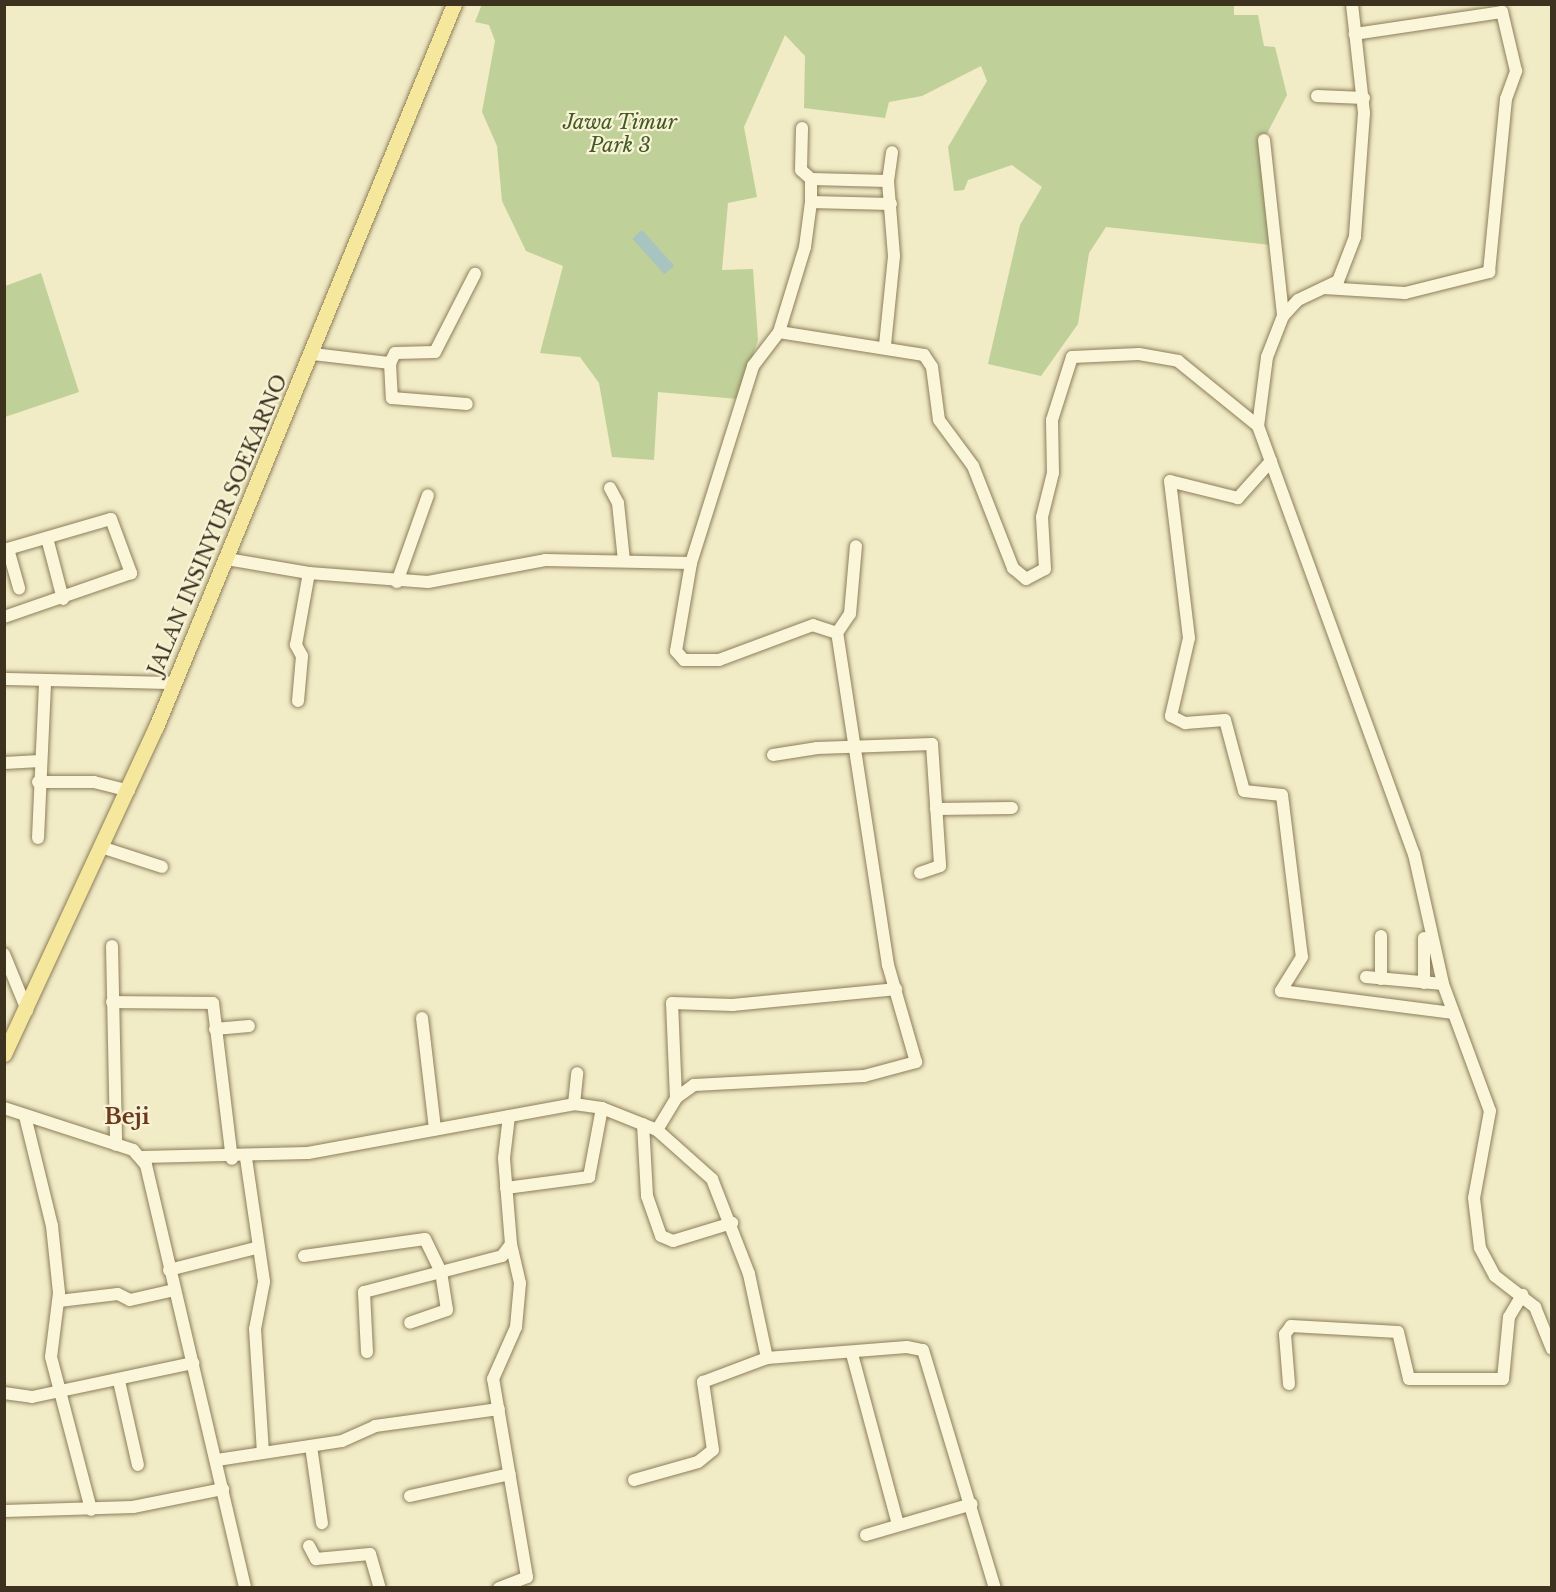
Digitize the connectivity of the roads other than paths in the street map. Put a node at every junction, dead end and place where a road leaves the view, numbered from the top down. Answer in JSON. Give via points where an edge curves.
{"nodes":[{"id":1,"x":454,"y":4,"type":"edge"},
{"id":2,"x":1352,"y":4,"type":"edge"},
{"id":3,"x":1476,"y":4,"type":"edge"},
{"id":4,"x":1478,"y":17,"type":"junction"},
{"id":5,"x":1355,"y":34,"type":"junction"},
{"id":6,"x":1317,"y":96,"type":"dead end"},
{"id":7,"x":1364,"y":98,"type":"junction"},
{"id":8,"x":802,"y":128,"type":"dead end"},
{"id":9,"x":1264,"y":140,"type":"dead end"},
{"id":10,"x":892,"y":152,"type":"dead end"},
{"id":11,"x":811,"y":179,"type":"junction"},
{"id":12,"x":888,"y":181,"type":"junction"},
{"id":13,"x":811,"y":202,"type":"junction"},
{"id":14,"x":891,"y":204,"type":"junction"},
{"id":15,"x":475,"y":274,"type":"dead end"},
{"id":16,"x":1324,"y":288,"type":"junction"},
{"id":17,"x":1282,"y":316,"type":"junction"},
{"id":18,"x":780,"y":332,"type":"junction"},
{"id":19,"x":885,"y":345,"type":"junction"},
{"id":20,"x":313,"y":354,"type":"junction"},
{"id":21,"x":390,"y":363,"type":"junction"},
{"id":22,"x":467,"y":404,"type":"dead end"},
{"id":23,"x":1258,"y":426,"type":"junction"},
{"id":24,"x":1271,"y":461,"type":"junction"},
{"id":25,"x":610,"y":488,"type":"dead end"},
{"id":26,"x":428,"y":495,"type":"dead end"},
{"id":27,"x":46,"y":538,"type":"junction"},
{"id":28,"x":856,"y":546,"type":"dead end"},
{"id":29,"x":6,"y":549,"type":"edge"},
{"id":30,"x":227,"y":559,"type":"junction"},
{"id":31,"x":624,"y":561,"type":"junction"},
{"id":32,"x":691,"y":563,"type":"junction"},
{"id":33,"x":309,"y":573,"type":"junction"},
{"id":34,"x":397,"y":582,"type":"junction"},
{"id":35,"x":19,"y":588,"type":"dead end"},
{"id":36,"x":63,"y":599,"type":"junction"},
{"id":37,"x":4,"y":617,"type":"edge"},
{"id":38,"x":837,"y":633,"type":"junction"},
{"id":39,"x":4,"y":679,"type":"edge"},
{"id":40,"x":45,"y":683,"type":"junction"},
{"id":41,"x":173,"y":683,"type":"junction"},
{"id":42,"x":298,"y":701,"type":"dead end"},
{"id":43,"x":852,"y":746,"type":"junction"},
{"id":44,"x":773,"y":755,"type":"dead end"},
{"id":45,"x":40,"y":761,"type":"junction"},
{"id":46,"x":4,"y":763,"type":"edge"},
{"id":47,"x":38,"y":782,"type":"junction"},
{"id":48,"x":129,"y":791,"type":"junction"},
{"id":49,"x":1012,"y":808,"type":"dead end"},
{"id":50,"x":936,"y":809,"type":"junction"},
{"id":51,"x":38,"y":838,"type":"dead end"},
{"id":52,"x":104,"y":848,"type":"junction"},
{"id":53,"x":162,"y":867,"type":"dead end"},
{"id":54,"x":921,"y":873,"type":"dead end"},
{"id":55,"x":1381,"y":936,"type":"dead end"},
{"id":56,"x":1424,"y":938,"type":"dead end"},
{"id":57,"x":112,"y":946,"type":"dead end"},
{"id":58,"x":4,"y":954,"type":"edge"},
{"id":59,"x":1366,"y":977,"type":"dead end"},
{"id":60,"x":1382,"y":979,"type":"junction"},
{"id":61,"x":1424,"y":983,"type":"junction"},
{"id":62,"x":1443,"y":984,"type":"junction"},
{"id":63,"x":896,"y":989,"type":"junction"},
{"id":64,"x":112,"y":1002,"type":"junction"},
{"id":65,"x":27,"y":1010,"type":"junction"},
{"id":66,"x":1452,"y":1013,"type":"junction"},
{"id":67,"x":422,"y":1018,"type":"dead end"},
{"id":68,"x":249,"y":1026,"type":"dead end"},
{"id":69,"x":215,"y":1029,"type":"junction"},
{"id":70,"x":4,"y":1054,"type":"edge"},
{"id":71,"x":578,"y":1073,"type":"dead end"},
{"id":72,"x":676,"y":1098,"type":"junction"},
{"id":73,"x":574,"y":1104,"type":"junction"},
{"id":74,"x":4,"y":1108,"type":"edge"},
{"id":75,"x":602,"y":1108,"type":"junction"},
{"id":76,"x":25,"y":1116,"type":"junction"},
{"id":77,"x":509,"y":1116,"type":"junction"},
{"id":78,"x":642,"y":1124,"type":"junction"},
{"id":79,"x":435,"y":1129,"type":"junction"},
{"id":80,"x":657,"y":1130,"type":"junction"},
{"id":81,"x":116,"y":1145,"type":"junction"},
{"id":82,"x":142,"y":1157,"type":"junction"},
{"id":83,"x":246,"y":1158,"type":"junction"},
{"id":84,"x":232,"y":1159,"type":"junction"},
{"id":85,"x":506,"y":1188,"type":"junction"},
{"id":86,"x":732,"y":1223,"type":"junction"},
{"id":87,"x":511,"y":1244,"type":"junction"},
{"id":88,"x":256,"y":1248,"type":"junction"},
{"id":89,"x":304,"y":1256,"type":"dead end"},
{"id":90,"x":169,"y":1270,"type":"junction"},
{"id":91,"x":441,"y":1272,"type":"junction"},
{"id":92,"x":174,"y":1290,"type":"junction"},
{"id":93,"x":1522,"y":1295,"type":"junction"},
{"id":94,"x":59,"y":1302,"type":"junction"},
{"id":95,"x":410,"y":1323,"type":"dead end"},
{"id":96,"x":1551,"y":1349,"type":"edge"},
{"id":97,"x":367,"y":1352,"type":"dead end"},
{"id":98,"x":852,"y":1354,"type":"junction"},
{"id":99,"x":767,"y":1358,"type":"junction"},
{"id":100,"x":193,"y":1363,"type":"junction"},
{"id":101,"x":119,"y":1382,"type":"junction"},
{"id":102,"x":1289,"y":1384,"type":"dead end"},
{"id":103,"x":61,"y":1390,"type":"junction"},
{"id":104,"x":4,"y":1393,"type":"edge"},
{"id":105,"x":499,"y":1410,"type":"junction"},
{"id":106,"x":311,"y":1446,"type":"junction"},
{"id":107,"x":263,"y":1452,"type":"junction"},
{"id":108,"x":217,"y":1460,"type":"junction"},
{"id":109,"x":138,"y":1465,"type":"dead end"},
{"id":110,"x":510,"y":1474,"type":"junction"},
{"id":111,"x":634,"y":1480,"type":"dead end"},
{"id":112,"x":223,"y":1489,"type":"junction"},
{"id":113,"x":410,"y":1496,"type":"dead end"},
{"id":114,"x":972,"y":1504,"type":"junction"},
{"id":115,"x":91,"y":1510,"type":"junction"},
{"id":116,"x":4,"y":1511,"type":"edge"},
{"id":117,"x":322,"y":1523,"type":"dead end"},
{"id":118,"x":898,"y":1524,"type":"junction"},
{"id":119,"x":866,"y":1535,"type":"dead end"},
{"id":120,"x":309,"y":1546,"type":"dead end"},
{"id":121,"x":244,"y":1587,"type":"edge"},
{"id":122,"x":380,"y":1587,"type":"edge"},
{"id":123,"x":504,"y":1587,"type":"edge"},
{"id":124,"x":995,"y":1587,"type":"edge"}],
"edges":[{"from":1,"to":20,"type":"main road","name":"JALAN INSINYUR SOEKARNO"},
{"from":2,"to":5,"type":"street"},
{"from":3,"to":4,"type":"street"},
{"from":4,"to":5,"type":"street"},
{"from":4,"to":16,"type":"street","via":[[1504,14],[1516,67],[1506,99],[1489,272],[1405,293]]},
{"from":5,"to":7,"type":"street"},
{"from":6,"to":7,"type":"street"},
{"from":7,"to":16,"type":"street","via":[[1355,237],[1342,274]]},
{"from":8,"to":11,"type":"street","via":[[801,170]]},
{"from":9,"to":17,"type":"street"},
{"from":10,"to":12,"type":"street"},
{"from":11,"to":12,"type":"street"},
{"from":11,"to":13,"type":"street"},
{"from":12,"to":14,"type":"street"},
{"from":13,"to":14,"type":"street"},
{"from":13,"to":18,"type":"street","via":[[805,247]]},
{"from":14,"to":19,"type":"street","via":[[894,256]]},
{"from":15,"to":21,"type":"street","via":[[438,350],[395,353]]},
{"from":16,"to":17,"type":"street","via":[[1298,300]]},
{"from":17,"to":23,"type":"street","via":[[1267,357]]},
{"from":18,"to":19,"type":"street"},
{"from":18,"to":32,"type":"street","via":[[753,366]]},
{"from":19,"to":23,"type":"street","via":[[929,360],[939,420],[973,466],[1013,568],[1026,579],[1045,569],[1042,517],[1053,473],[1052,420],[1072,357],[1139,354],[1178,361]]},
{"from":20,"to":21,"type":"street"},
{"from":20,"to":30,"type":"main road","name":"JALAN INSINYUR SOEKARNO"},
{"from":21,"to":22,"type":"street","via":[[392,398]]},
{"from":23,"to":24,"type":"street"},
{"from":24,"to":62,"type":"street","via":[[1414,854]]},
{"from":24,"to":66,"type":"street","via":[[1238,498],[1170,481],[1189,638],[1171,716],[1185,723],[1225,720],[1244,791],[1282,795],[1302,957],[1281,991]]},
{"from":25,"to":31,"type":"street","via":[[618,503]]},
{"from":26,"to":34,"type":"street"},
{"from":27,"to":29,"type":"street"},
{"from":27,"to":36,"type":"street"},
{"from":27,"to":36,"type":"street","via":[[111,519],[130,573]]},
{"from":28,"to":38,"type":"street","via":[[850,614]]},
{"from":29,"to":35,"type":"street"},
{"from":30,"to":33,"type":"street"},
{"from":30,"to":41,"type":"main road","name":"JALAN INSINYUR SOEKARNO"},
{"from":31,"to":32,"type":"street"},
{"from":31,"to":34,"type":"street","via":[[545,560],[447,580]]},
{"from":32,"to":38,"type":"street","via":[[676,634],[678,658],[719,660],[813,625]]},
{"from":33,"to":34,"type":"street"},
{"from":33,"to":42,"type":"street","via":[[296,645],[302,656]]},
{"from":36,"to":37,"type":"street"},
{"from":38,"to":43,"type":"street"},
{"from":39,"to":40,"type":"street"},
{"from":40,"to":41,"type":"street"},
{"from":40,"to":45,"type":"street"},
{"from":41,"to":48,"type":"main road","name":"JALAN INSINYUR SOEKARNO"},
{"from":43,"to":44,"type":"street"},
{"from":43,"to":50,"type":"street","via":[[932,744]]},
{"from":43,"to":63,"type":"street"},
{"from":45,"to":46,"type":"street"},
{"from":45,"to":47,"type":"street"},
{"from":47,"to":48,"type":"street","via":[[94,782]]},
{"from":47,"to":51,"type":"street"},
{"from":48,"to":52,"type":"main road","name":"JALAN INSINYUR SOEKARNO"},
{"from":49,"to":50,"type":"street"},
{"from":50,"to":54,"type":"street","via":[[940,866]]},
{"from":52,"to":53,"type":"street"},
{"from":52,"to":65,"type":"main road","name":"JALAN INSINYUR SOEKARNO"},
{"from":55,"to":60,"type":"street"},
{"from":56,"to":61,"type":"street"},
{"from":57,"to":64,"type":"street"},
{"from":58,"to":65,"type":"street"},
{"from":59,"to":60,"type":"street"},
{"from":60,"to":61,"type":"street"},
{"from":61,"to":62,"type":"street"},
{"from":62,"to":66,"type":"street"},
{"from":63,"to":72,"type":"street","via":[[733,1005],[672,1003]]},
{"from":63,"to":72,"type":"street","via":[[916,1057],[910,1066],[864,1076],[709,1083]]},
{"from":64,"to":69,"type":"street","via":[[207,999],[213,1003]]},
{"from":64,"to":81,"type":"street"},
{"from":65,"to":70,"type":"main road","name":"JALAN INSINYUR SOEKARNO"},
{"from":66,"to":93,"type":"street","via":[[1490,1111],[1474,1198],[1475,1232],[1495,1276]]},
{"from":67,"to":79,"type":"street"},
{"from":68,"to":69,"type":"street"},
{"from":69,"to":84,"type":"street","via":[[230,1107]]},
{"from":71,"to":73,"type":"street"},
{"from":72,"to":80,"type":"street"},
{"from":73,"to":75,"type":"street"},
{"from":73,"to":77,"type":"street"},
{"from":74,"to":76,"type":"street"},
{"from":75,"to":78,"type":"street"},
{"from":75,"to":85,"type":"street","via":[[590,1177]]},
{"from":76,"to":81,"type":"street"},
{"from":76,"to":94,"type":"street","via":[[52,1226]]},
{"from":77,"to":79,"type":"street"},
{"from":77,"to":85,"type":"street"},
{"from":78,"to":80,"type":"street"},
{"from":78,"to":86,"type":"street","via":[[647,1196],[661,1236],[673,1241]]},
{"from":79,"to":83,"type":"street","via":[[308,1153]]},
{"from":80,"to":86,"type":"street","via":[[712,1179]]},
{"from":81,"to":82,"type":"street"},
{"from":82,"to":84,"type":"street"},
{"from":82,"to":90,"type":"street"},
{"from":83,"to":84,"type":"street"},
{"from":83,"to":88,"type":"street"},
{"from":85,"to":87,"type":"street"},
{"from":86,"to":99,"type":"street"},
{"from":87,"to":91,"type":"street","via":[[502,1256]]},
{"from":87,"to":105,"type":"street","via":[[520,1283],[513,1338],[494,1379]]},
{"from":88,"to":90,"type":"street"},
{"from":88,"to":107,"type":"street","via":[[264,1282],[255,1329]]},
{"from":89,"to":91,"type":"street","via":[[425,1239]]},
{"from":90,"to":92,"type":"street"},
{"from":91,"to":95,"type":"street","via":[[447,1310]]},
{"from":91,"to":97,"type":"street","via":[[364,1292]]},
{"from":92,"to":94,"type":"street","via":[[130,1300],[118,1294]]},
{"from":92,"to":100,"type":"street"},
{"from":93,"to":96,"type":"street","via":[[1545,1324]]},
{"from":93,"to":102,"type":"street","via":[[1509,1317],[1503,1380],[1409,1379],[1398,1332],[1291,1326],[1284,1334]]},
{"from":94,"to":103,"type":"street","via":[[51,1353]]},
{"from":98,"to":99,"type":"street"},
{"from":98,"to":114,"type":"street","via":[[907,1347],[923,1350]]},
{"from":98,"to":118,"type":"street"},
{"from":99,"to":111,"type":"street","via":[[703,1382],[713,1450],[698,1462]]},
{"from":100,"to":101,"type":"street"},
{"from":100,"to":108,"type":"street"},
{"from":101,"to":103,"type":"street"},
{"from":101,"to":109,"type":"street"},
{"from":103,"to":104,"type":"street","via":[[20,1398]]},
{"from":103,"to":115,"type":"street"},
{"from":105,"to":106,"type":"street","via":[[375,1425]]},
{"from":105,"to":110,"type":"street"},
{"from":106,"to":107,"type":"street"},
{"from":106,"to":117,"type":"street"},
{"from":107,"to":108,"type":"street"},
{"from":108,"to":112,"type":"street"},
{"from":110,"to":113,"type":"street"},
{"from":110,"to":123,"type":"street","via":[[526,1577]]},
{"from":112,"to":115,"type":"street","via":[[134,1508]]},
{"from":112,"to":121,"type":"street"},
{"from":114,"to":118,"type":"street"},
{"from":114,"to":124,"type":"street"},
{"from":115,"to":116,"type":"street"},
{"from":118,"to":119,"type":"street"},
{"from":120,"to":122,"type":"street","via":[[316,1559],[370,1554]]}]}
